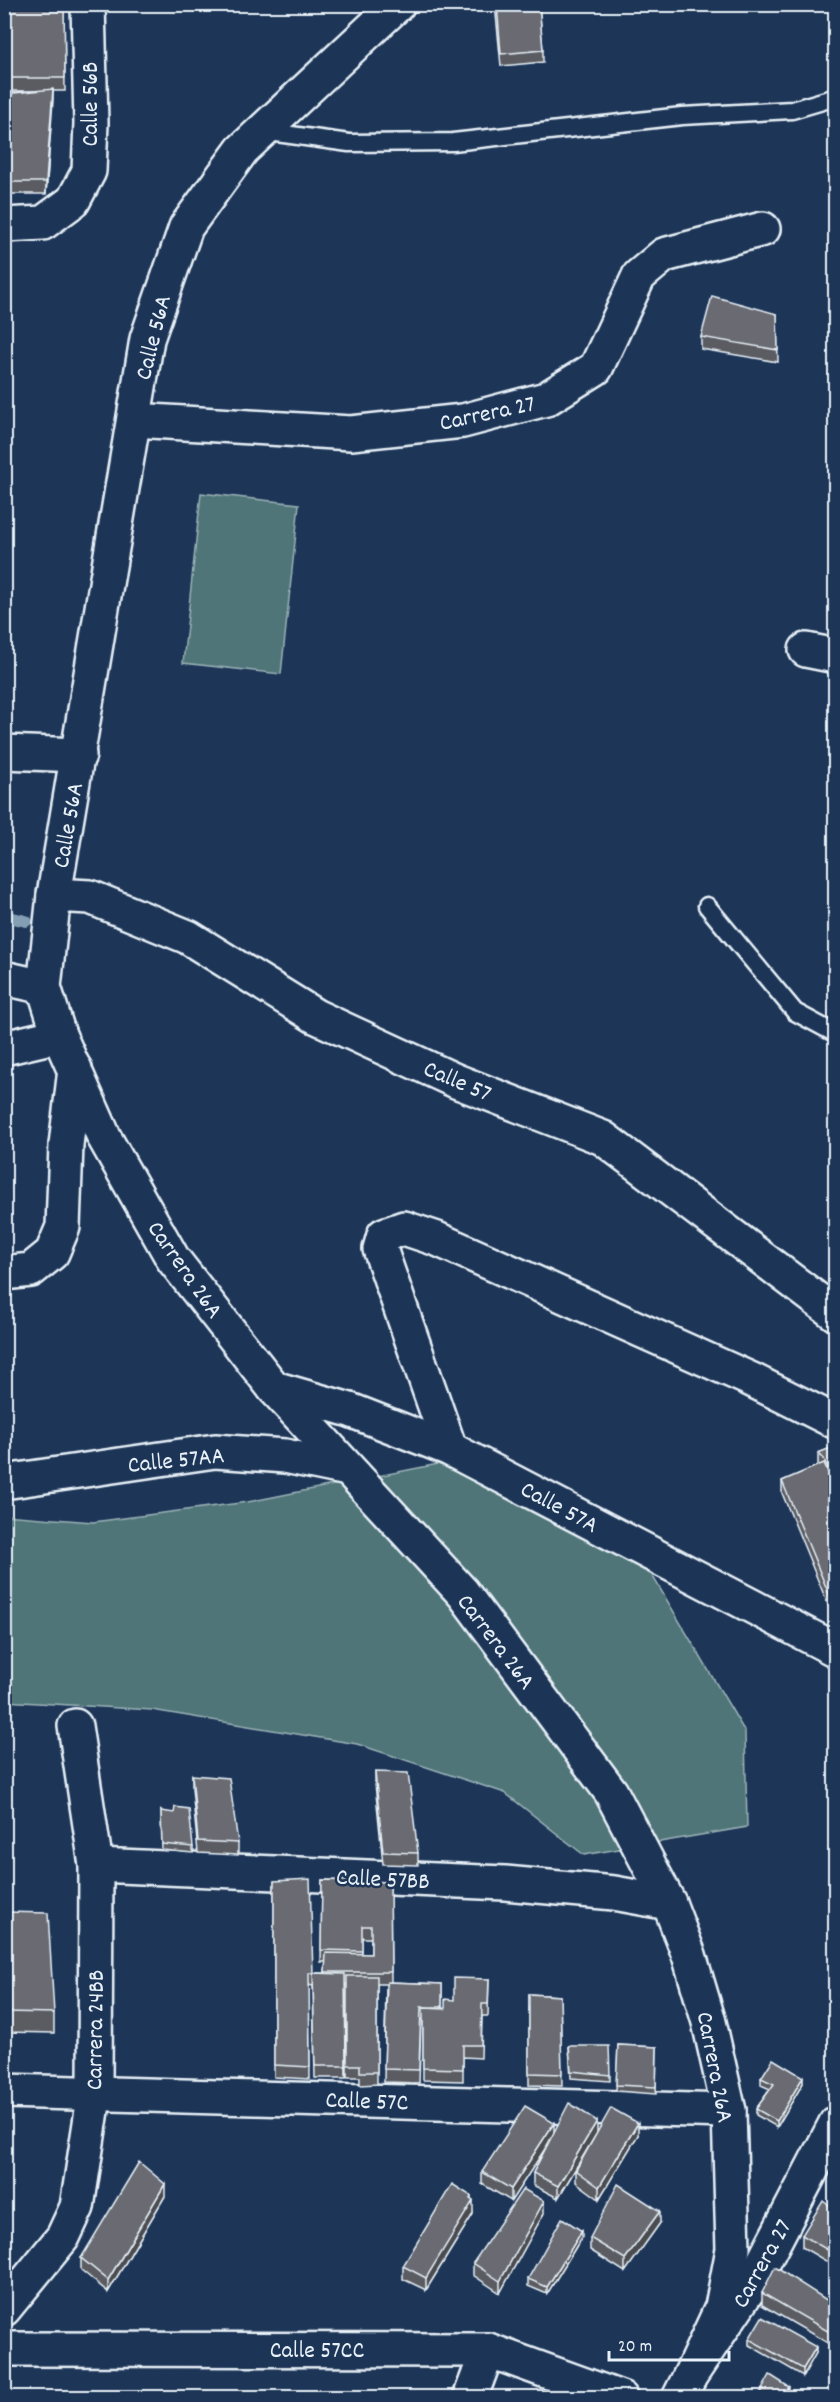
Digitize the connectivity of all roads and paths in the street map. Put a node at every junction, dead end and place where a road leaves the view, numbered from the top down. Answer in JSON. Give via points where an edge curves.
{"nodes":[{"id":1,"x":88,"y":4,"type":"edge"},
{"id":2,"x":398,"y":4,"type":"edge"},
{"id":3,"x":836,"y":97,"type":"edge"},
{"id":4,"x":262,"y":131,"type":"junction"},
{"id":5,"x":4,"y":225,"type":"edge"},
{"id":6,"x":763,"y":229,"type":"dead end"},
{"id":7,"x":134,"y":420,"type":"junction"},
{"id":8,"x":4,"y":752,"type":"edge"},
{"id":9,"x":79,"y":755,"type":"junction"},
{"id":10,"x":54,"y":895,"type":"junction"},
{"id":11,"x":707,"y":906,"type":"dead end"},
{"id":12,"x":4,"y":978,"type":"edge"},
{"id":13,"x":44,"y":987,"type":"junction"},
{"id":14,"x":836,"y":1034,"type":"edge"},
{"id":15,"x":58,"y":1035,"type":"junction"},
{"id":16,"x":4,"y":1048,"type":"edge"},
{"id":17,"x":75,"y":1067,"type":"junction"},
{"id":18,"x":4,"y":1273,"type":"edge"},
{"id":19,"x":836,"y":1314,"type":"edge"},
{"id":20,"x":274,"y":1388,"type":"junction"},
{"id":21,"x":836,"y":1422,"type":"edge"},
{"id":22,"x":450,"y":1449,"type":"junction"},
{"id":23,"x":348,"y":1469,"type":"junction"},
{"id":24,"x":4,"y":1482,"type":"edge"},
{"id":25,"x":836,"y":1650,"type":"edge"},
{"id":26,"x":75,"y":1726,"type":"dead end"},
{"id":27,"x":96,"y":1865,"type":"junction"},
{"id":28,"x":669,"y":1903,"type":"junction"},
{"id":29,"x":4,"y":2091,"type":"edge"},
{"id":30,"x":95,"y":2091,"type":"junction"},
{"id":31,"x":729,"y":2111,"type":"junction"},
{"id":32,"x":836,"y":2123,"type":"edge"},
{"id":33,"x":828,"y":2158,"type":"edge"},
{"id":34,"x":4,"y":2309,"type":"edge"},
{"id":35,"x":488,"y":2350,"type":"junction"},
{"id":36,"x":9,"y":2354,"type":"edge"},
{"id":37,"x":685,"y":2387,"type":"edge"},
{"id":38,"x":470,"y":2397,"type":"edge"},
{"id":39,"x":621,"y":2397,"type":"edge"}],
"edges":[{"from":1,"to":5,"type":"street","name":"Calle 56B","via":[[89,171],[74,201],[43,223]]},
{"from":2,"to":4,"type":"street","name":"Calle 56A"},
{"from":3,"to":4,"type":"lane","via":[[792,110],[682,116],[453,142],[349,143]]},
{"from":4,"to":7,"type":"street","name":"Calle 56A","via":[[242,150],[186,227],[147,339]]},
{"from":6,"to":7,"type":"street","name":"Carrera 27","via":[[664,255],[639,276],[596,368],[546,399],[463,421],[351,433]]},
{"from":7,"to":9,"type":"street","name":"Calle 56A"},
{"from":8,"to":9,"type":"street","name":"Calle 56A"},
{"from":9,"to":10,"type":"street","name":"Calle 56A"},
{"from":10,"to":13,"type":"street","name":"Carrera 26A"},
{"from":10,"to":19,"type":"street","name":"Calle 57","via":[[90,897],[188,937],[315,1016],[456,1081],[603,1138]]},
{"from":11,"to":14,"type":"lane","via":[[795,1012]]},
{"from":12,"to":13,"type":"street"},
{"from":13,"to":15,"type":"street","name":"Carrera 26A"},
{"from":15,"to":16,"type":"street"},
{"from":15,"to":17,"type":"street","name":"Carrera 26A"},
{"from":17,"to":18,"type":"street","via":[[66,1145],[63,1227],[52,1253],[31,1270]]},
{"from":17,"to":20,"type":"street","name":"Carrera 26A","via":[[104,1137],[173,1259]]},
{"from":20,"to":22,"type":"street","name":"Calle 57A","via":[[350,1410]]},
{"from":20,"to":23,"type":"street","name":"Carrera 26A"},
{"from":21,"to":22,"type":"street","via":[[750,1379],[437,1239],[404,1228],[384,1235],[380,1249]]},
{"from":22,"to":25,"type":"street","name":"Calle 57A"},
{"from":23,"to":24,"type":"street","name":"Calle 57AA","via":[[285,1456],[215,1451]]},
{"from":23,"to":28,"type":"street","name":"Carrera 26A","via":[[463,1593],[611,1792]]},
{"from":26,"to":27,"type":"street","name":"Carrera 24BB"},
{"from":27,"to":28,"type":"street","name":"Calle 57BB","via":[[505,1883],[614,1893]]},
{"from":27,"to":30,"type":"street","name":"Carrera 24BB"},
{"from":28,"to":31,"type":"street","name":"Carrera 26A","via":[[710,2022]]},
{"from":29,"to":30,"type":"street","name":"Calle 57C"},
{"from":30,"to":31,"type":"street","name":"Calle 57C"},
{"from":30,"to":34,"type":"street","name":"Carrera 24BB","via":[[77,2207],[63,2237]]},
{"from":31,"to":37,"type":"street","name":"Carrera 26A","via":[[733,2249],[722,2307]]},
{"from":32,"to":33,"type":"street","name":"Carrera 27"},
{"from":33,"to":37,"type":"street","name":"Carrera 27"},
{"from":35,"to":36,"type":"street","name":"Calle 57CC","via":[[100,2347]]},
{"from":35,"to":38,"type":"street"},
{"from":35,"to":39,"type":"street","name":"Calle 57CC"}]}
